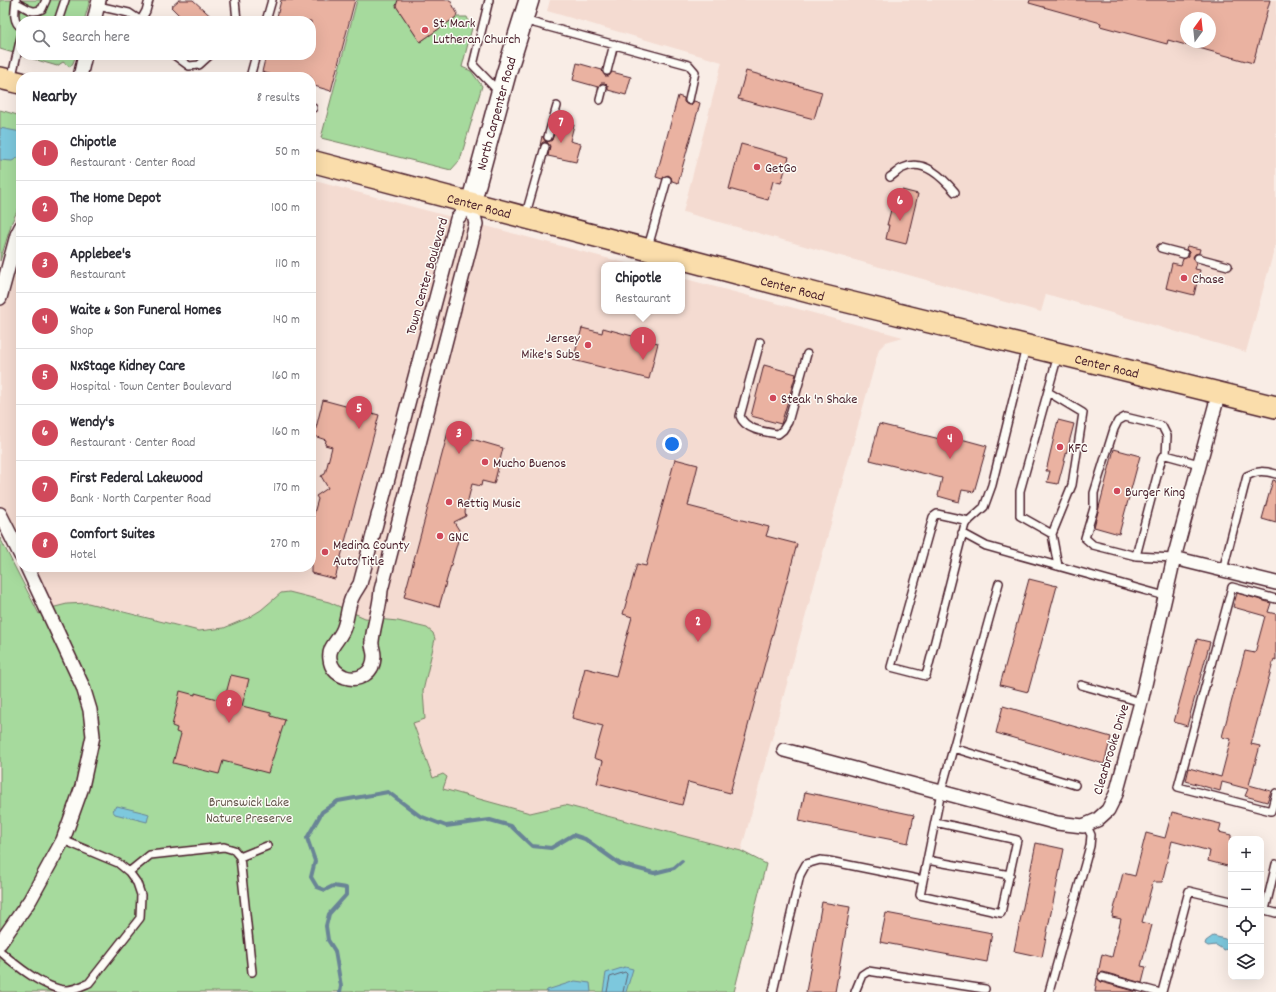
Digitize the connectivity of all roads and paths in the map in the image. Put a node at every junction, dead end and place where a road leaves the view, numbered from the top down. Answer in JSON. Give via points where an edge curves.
{"nodes":[{"id":1,"x":46,"y":0,"type":"edge"},
{"id":2,"x":65,"y":0,"type":"edge"},
{"id":3,"x":149,"y":0,"type":"edge"},
{"id":4,"x":235,"y":0,"type":"edge"},
{"id":5,"x":272,"y":0,"type":"edge"},
{"id":6,"x":489,"y":0,"type":"edge"},
{"id":7,"x":529,"y":0,"type":"edge"},
{"id":8,"x":16,"y":1,"type":"edge"},
{"id":9,"x":98,"y":3,"type":"edge"},
{"id":10,"x":16,"y":16,"type":"edge"},
{"id":11,"x":60,"y":16,"type":"edge"},
{"id":12,"x":95,"y":16,"type":"edge"},
{"id":13,"x":134,"y":16,"type":"edge"},
{"id":14,"x":144,"y":16,"type":"edge"},
{"id":15,"x":237,"y":16,"type":"edge"},
{"id":16,"x":267,"y":16,"type":"edge"},
{"id":17,"x":523,"y":20,"type":"junction"},
{"id":18,"x":614,"y":44,"type":"junction"},
{"id":19,"x":16,"y":58,"type":"edge"},
{"id":20,"x":84,"y":60,"type":"edge"},
{"id":21,"x":181,"y":60,"type":"edge"},
{"id":22,"x":204,"y":60,"type":"edge"},
{"id":23,"x":255,"y":60,"type":"edge"},
{"id":24,"x":607,"y":71,"type":"dead end"},
{"id":25,"x":81,"y":72,"type":"edge"},
{"id":26,"x":251,"y":72,"type":"edge"},
{"id":27,"x":11,"y":80,"type":"edge"},
{"id":28,"x":603,"y":88,"type":"dead end"},
{"id":29,"x":501,"y":94,"type":"junction"},
{"id":30,"x":600,"y":100,"type":"dead end"},
{"id":31,"x":689,"y":100,"type":"dead end"},
{"id":32,"x":557,"y":106,"type":"dead end"},
{"id":33,"x":548,"y":137,"type":"dead end"},
{"id":34,"x":545,"y":148,"type":"dead end"},
{"id":35,"x":316,"y":162,"type":"edge"},
{"id":36,"x":890,"y":178,"type":"dead end"},
{"id":37,"x":667,"y":180,"type":"dead end"},
{"id":38,"x":955,"y":192,"type":"dead end"},
{"id":39,"x":471,"y":204,"type":"junction"},
{"id":40,"x":525,"y":218,"type":"junction"},
{"id":41,"x":16,"y":239,"type":"edge"},
{"id":42,"x":1161,"y":248,"type":"dead end"},
{"id":43,"x":648,"y":249,"type":"junction"},
{"id":44,"x":1184,"y":254,"type":"dead end"},
{"id":45,"x":1198,"y":258,"type":"dead end"},
{"id":46,"x":1228,"y":266,"type":"dead end"},
{"id":47,"x":0,"y":298,"type":"edge"},
{"id":48,"x":760,"y":342,"type":"dead end"},
{"id":49,"x":1027,"y":345,"type":"junction"},
{"id":50,"x":1059,"y":353,"type":"junction"},
{"id":51,"x":808,"y":354,"type":"dead end"},
{"id":52,"x":1048,"y":392,"type":"junction"},
{"id":53,"x":1219,"y":392,"type":"junction"},
{"id":54,"x":1276,"y":407,"type":"edge"},
{"id":55,"x":1166,"y":455,"type":"junction"},
{"id":56,"x":1199,"y":464,"type":"junction"},
{"id":57,"x":1276,"y":474,"type":"edge"},
{"id":58,"x":0,"y":514,"type":"edge"},
{"id":59,"x":969,"y":521,"type":"junction"},
{"id":60,"x":962,"y":533,"type":"junction"},
{"id":61,"x":1052,"y":534,"type":"junction"},
{"id":62,"x":16,"y":546,"type":"edge"},
{"id":63,"x":1136,"y":556,"type":"junction"},
{"id":64,"x":1174,"y":558,"type":"junction"},
{"id":65,"x":1058,"y":566,"type":"junction"},
{"id":66,"x":1223,"y":570,"type":"junction"},
{"id":67,"x":28,"y":572,"type":"edge"},
{"id":68,"x":999,"y":583,"type":"dead end"},
{"id":69,"x":1276,"y":584,"type":"edge"},
{"id":70,"x":1164,"y":596,"type":"junction"},
{"id":71,"x":1276,"y":599,"type":"edge"},
{"id":72,"x":1080,"y":685,"type":"dead end"},
{"id":73,"x":1141,"y":702,"type":"junction"},
{"id":74,"x":954,"y":748,"type":"junction"},
{"id":75,"x":784,"y":750,"type":"dead end"},
{"id":76,"x":1075,"y":785,"type":"dead end"},
{"id":77,"x":941,"y":792,"type":"junction"},
{"id":78,"x":1276,"y":793,"type":"edge"},
{"id":79,"x":935,"y":822,"type":"junction"},
{"id":80,"x":1086,"y":824,"type":"junction"},
{"id":81,"x":63,"y":840,"type":"junction"},
{"id":82,"x":267,"y":846,"type":"dead end"},
{"id":83,"x":240,"y":858,"type":"junction"},
{"id":84,"x":927,"y":860,"type":"junction"},
{"id":85,"x":1276,"y":864,"type":"edge"},
{"id":86,"x":129,"y":872,"type":"junction"},
{"id":87,"x":1010,"y":875,"type":"junction"},
{"id":88,"x":923,"y":880,"type":"junction"},
{"id":89,"x":1228,"y":900,"type":"edge"},
{"id":90,"x":1264,"y":908,"type":"edge"},
{"id":91,"x":1264,"y":910,"type":"edge"},
{"id":92,"x":1276,"y":913,"type":"edge"},
{"id":93,"x":0,"y":942,"type":"edge"},
{"id":94,"x":0,"y":951,"type":"edge"},
{"id":95,"x":252,"y":972,"type":"dead end"},
{"id":96,"x":1102,"y":977,"type":"dead end"},
{"id":97,"x":49,"y":989,"type":"edge"},
{"id":98,"x":985,"y":989,"type":"dead end"},
{"id":99,"x":773,"y":992,"type":"edge"},
{"id":100,"x":855,"y":992,"type":"edge"},
{"id":101,"x":1050,"y":992,"type":"edge"},
{"id":102,"x":1157,"y":992,"type":"edge"},
{"id":103,"x":1162,"y":992,"type":"edge"}],
"edges":[{"from":1,"to":8,"type":"lane","via":[[42,9],[36,12],[27,10]]},
{"from":2,"to":11,"type":"lane"},
{"from":3,"to":14,"type":"lane"},
{"from":4,"to":15,"type":"lane"},
{"from":5,"to":16,"type":"lane"},
{"from":6,"to":29,"type":"lane","via":[[472,65]]},
{"from":7,"to":17,"type":"street","name":"North Carpenter Road"},
{"from":8,"to":10,"type":"lane"},
{"from":9,"to":12,"type":"street"},
{"from":9,"to":13,"type":"lane"},
{"from":17,"to":18,"type":"lane"},
{"from":17,"to":29,"type":"street","name":"North Carpenter Road"},
{"from":18,"to":24,"type":"lane"},
{"from":18,"to":31,"type":"lane","via":[[689,65],[695,72]]},
{"from":19,"to":27,"type":"lane"},
{"from":20,"to":25,"type":"street"},
{"from":21,"to":22,"type":"lane","via":[[189,66],[199,65]]},
{"from":23,"to":26,"type":"lane"},
{"from":28,"to":30,"type":"lane"},
{"from":29,"to":39,"type":"street","name":"North Carpenter Road"},
{"from":32,"to":33,"type":"lane"},
{"from":34,"to":40,"type":"lane"},
{"from":35,"to":39,"type":"main road","name":"Center Road"},
{"from":36,"to":38,"type":"lane","via":[[903,168],[929,169],[937,172]]},
{"from":37,"to":43,"type":"lane"},
{"from":39,"to":39,"type":"street","name":"Town Center Boulevard","via":[[457,220],[360,584],[351,599],[343,632],[331,651],[333,669],[347,677],[363,676],[373,663],[372,641],[381,590],[476,224]]},
{"from":39,"to":40,"type":"main road","name":"Center Road"},
{"from":40,"to":43,"type":"main road","name":"Center Road"},
{"from":41,"to":47,"type":"street"},
{"from":42,"to":44,"type":"lane"},
{"from":43,"to":49,"type":"main road","name":"Center Road","via":[[824,296]]},
{"from":45,"to":46,"type":"lane"},
{"from":48,"to":51,"type":"lane","via":[[740,416],[748,427],[763,431],[778,434],[788,422]]},
{"from":49,"to":50,"type":"main road","name":"Center Road"},
{"from":49,"to":59,"type":"lane","via":[[992,485],[984,507]]},
{"from":50,"to":52,"type":"lane"},
{"from":50,"to":53,"type":"main road","name":"Center Road"},
{"from":52,"to":61,"type":"lane","via":[[1020,491],[1020,516]]},
{"from":52,"to":61,"type":"lane","via":[[1083,413],[1072,485]]},
{"from":53,"to":54,"type":"main road","name":"Center Road"},
{"from":53,"to":56,"type":"street","name":"Clearbrooke Drive"},
{"from":55,"to":56,"type":"lane"},
{"from":55,"to":63,"type":"lane","via":[[1162,457]]},
{"from":55,"to":63,"type":"lane","via":[[1167,436],[1162,426],[1125,417],[1118,421],[1094,493],[1094,508],[1085,538],[1093,545]]},
{"from":56,"to":64,"type":"street","name":"Clearbrooke Drive"},
{"from":57,"to":66,"type":"lane","via":[[1263,470],[1247,476]]},
{"from":58,"to":62,"type":"street"},
{"from":59,"to":60,"type":"lane"},
{"from":59,"to":60,"type":"lane","via":[[937,514],[934,517],[891,667],[926,676]]},
{"from":60,"to":65,"type":"lane","via":[[986,546]]},
{"from":61,"to":65,"type":"lane"},
{"from":63,"to":64,"type":"lane"},
{"from":64,"to":66,"type":"street"},
{"from":64,"to":70,"type":"street","name":"Clearbrooke Drive"},
{"from":65,"to":70,"type":"lane"},
{"from":66,"to":69,"type":"street"},
{"from":67,"to":81,"type":"street","via":[[83,687],[92,723],[93,736],[82,787]]},
{"from":68,"to":74,"type":"lane"},
{"from":70,"to":73,"type":"street","name":"Clearbrooke Drive"},
{"from":71,"to":78,"type":"lane","via":[[1232,587],[1178,787],[1271,811]]},
{"from":72,"to":73,"type":"lane"},
{"from":73,"to":80,"type":"street","name":"Clearbrooke Drive","via":[[1116,794],[1108,810],[1097,820]]},
{"from":74,"to":76,"type":"lane"},
{"from":74,"to":77,"type":"lane"},
{"from":75,"to":77,"type":"street","name":"Clearbrooke Drive"},
{"from":77,"to":79,"type":"lane"},
{"from":77,"to":80,"type":"street","name":"Clearbrooke Drive","via":[[1057,823],[1083,826]]},
{"from":79,"to":84,"type":"lane"},
{"from":79,"to":87,"type":"lane","via":[[1017,840]]},
{"from":80,"to":101,"type":"lane","via":[[1090,846]]},
{"from":81,"to":86,"type":"lane","via":[[118,863]]},
{"from":81,"to":93,"type":"street","via":[[30,900]]},
{"from":82,"to":83,"type":"lane"},
{"from":83,"to":86,"type":"lane","via":[[234,850],[224,847],[150,855]]},
{"from":83,"to":95,"type":"lane"},
{"from":84,"to":87,"type":"lane"},
{"from":84,"to":88,"type":"lane"},
{"from":85,"to":90,"type":"lane"},
{"from":86,"to":97,"type":"lane","via":[[141,894],[140,918],[89,983],[67,990]]},
{"from":87,"to":88,"type":"lane","via":[[1001,913],[920,895]]},
{"from":88,"to":99,"type":"lane","via":[[829,861],[820,860],[806,864],[800,875]]},
{"from":89,"to":103,"type":"lane","via":[[1189,891]]},
{"from":91,"to":92,"type":"lane"},
{"from":94,"to":97,"type":"lane"},
{"from":96,"to":102,"type":"lane"},
{"from":98,"to":100,"type":"lane","via":[[868,971],[862,975]]}]}
